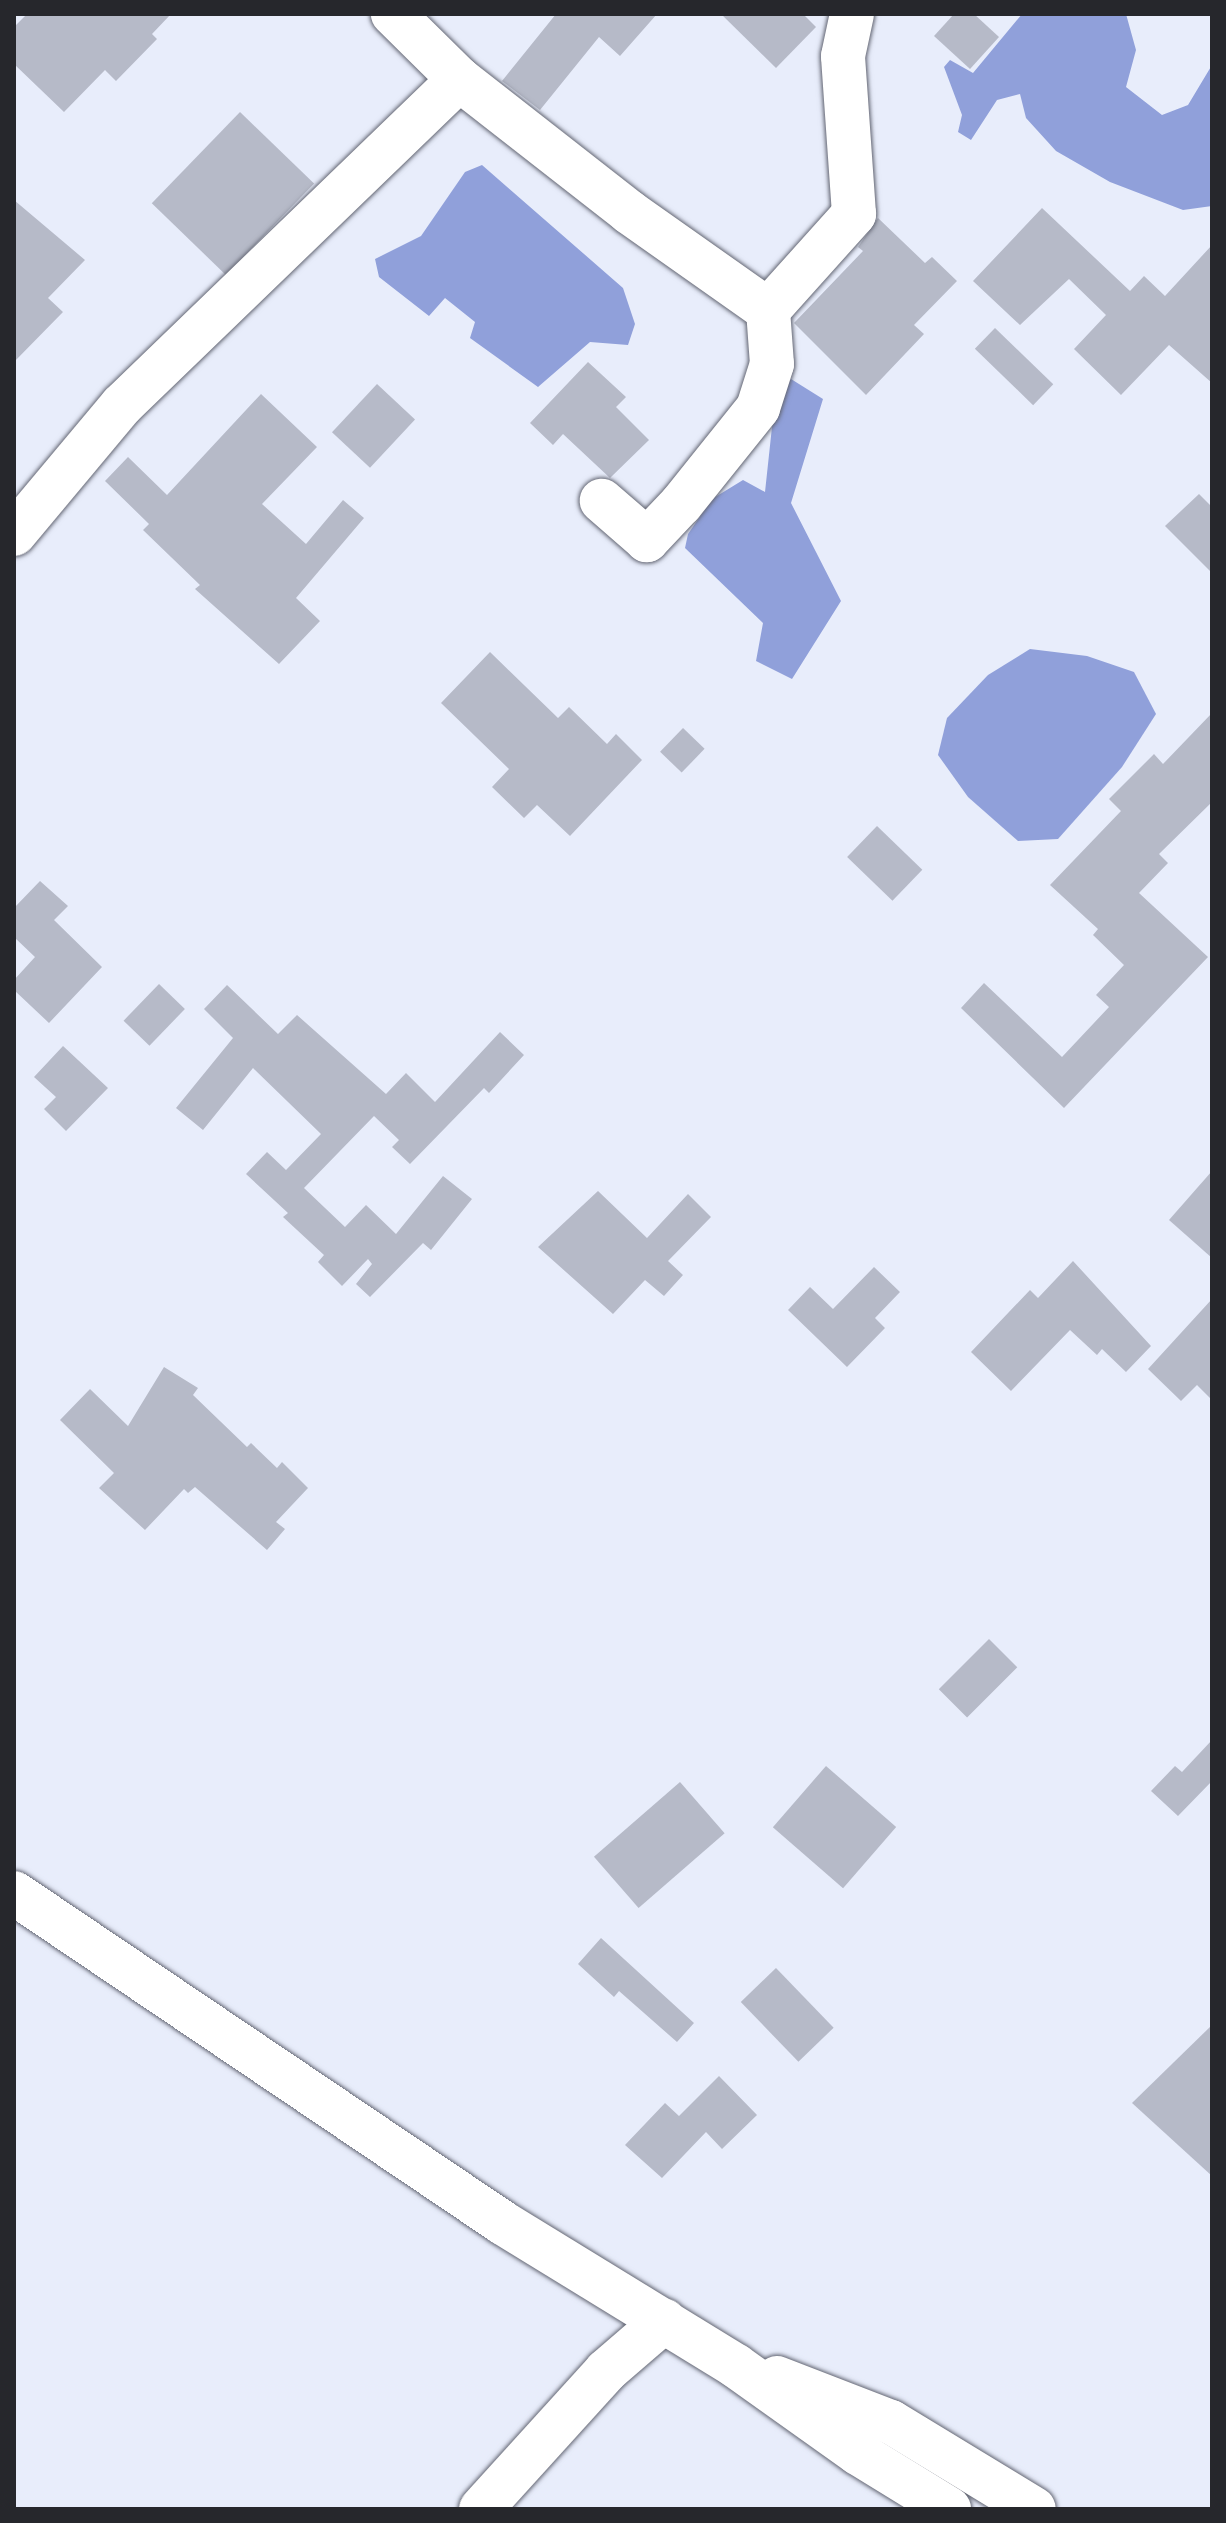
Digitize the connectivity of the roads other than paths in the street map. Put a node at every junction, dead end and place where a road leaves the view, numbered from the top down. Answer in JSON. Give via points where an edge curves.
{"nodes":[{"id":1,"x":393,"y":14,"type":"edge"},
{"id":2,"x":852,"y":14,"type":"edge"},
{"id":3,"x":459,"y":79,"type":"junction"},
{"id":4,"x":768,"y":310,"type":"junction"},
{"id":5,"x":602,"y":501,"type":"dead end"},
{"id":6,"x":14,"y":534,"type":"edge"},
{"id":7,"x":14,"y":1893,"type":"edge"},
{"id":8,"x":664,"y":2321,"type":"junction"},
{"id":9,"x":736,"y":2366,"type":"junction"},
{"id":10,"x":481,"y":2509,"type":"edge"},
{"id":11,"x":949,"y":2509,"type":"edge"},
{"id":12,"x":1034,"y":2509,"type":"edge"}],
"edges":[{"from":1,"to":3,"type":"street"},
{"from":2,"to":4,"type":"street","via":[[843,56],[854,214]]},
{"from":3,"to":4,"type":"street","via":[[629,212]]},
{"from":3,"to":6,"type":"street","via":[[122,405]]},
{"from":4,"to":5,"type":"street","via":[[772,364],[758,408],[681,504],[647,540]]},
{"from":7,"to":8,"type":"street","via":[[503,2223]]},
{"from":8,"to":9,"type":"street"},
{"from":8,"to":10,"type":"street","via":[[606,2371]]},
{"from":9,"to":11,"type":"street","via":[[858,2453]]},
{"from":9,"to":12,"type":"street","via":[[805,2386],[891,2422]]}]}
